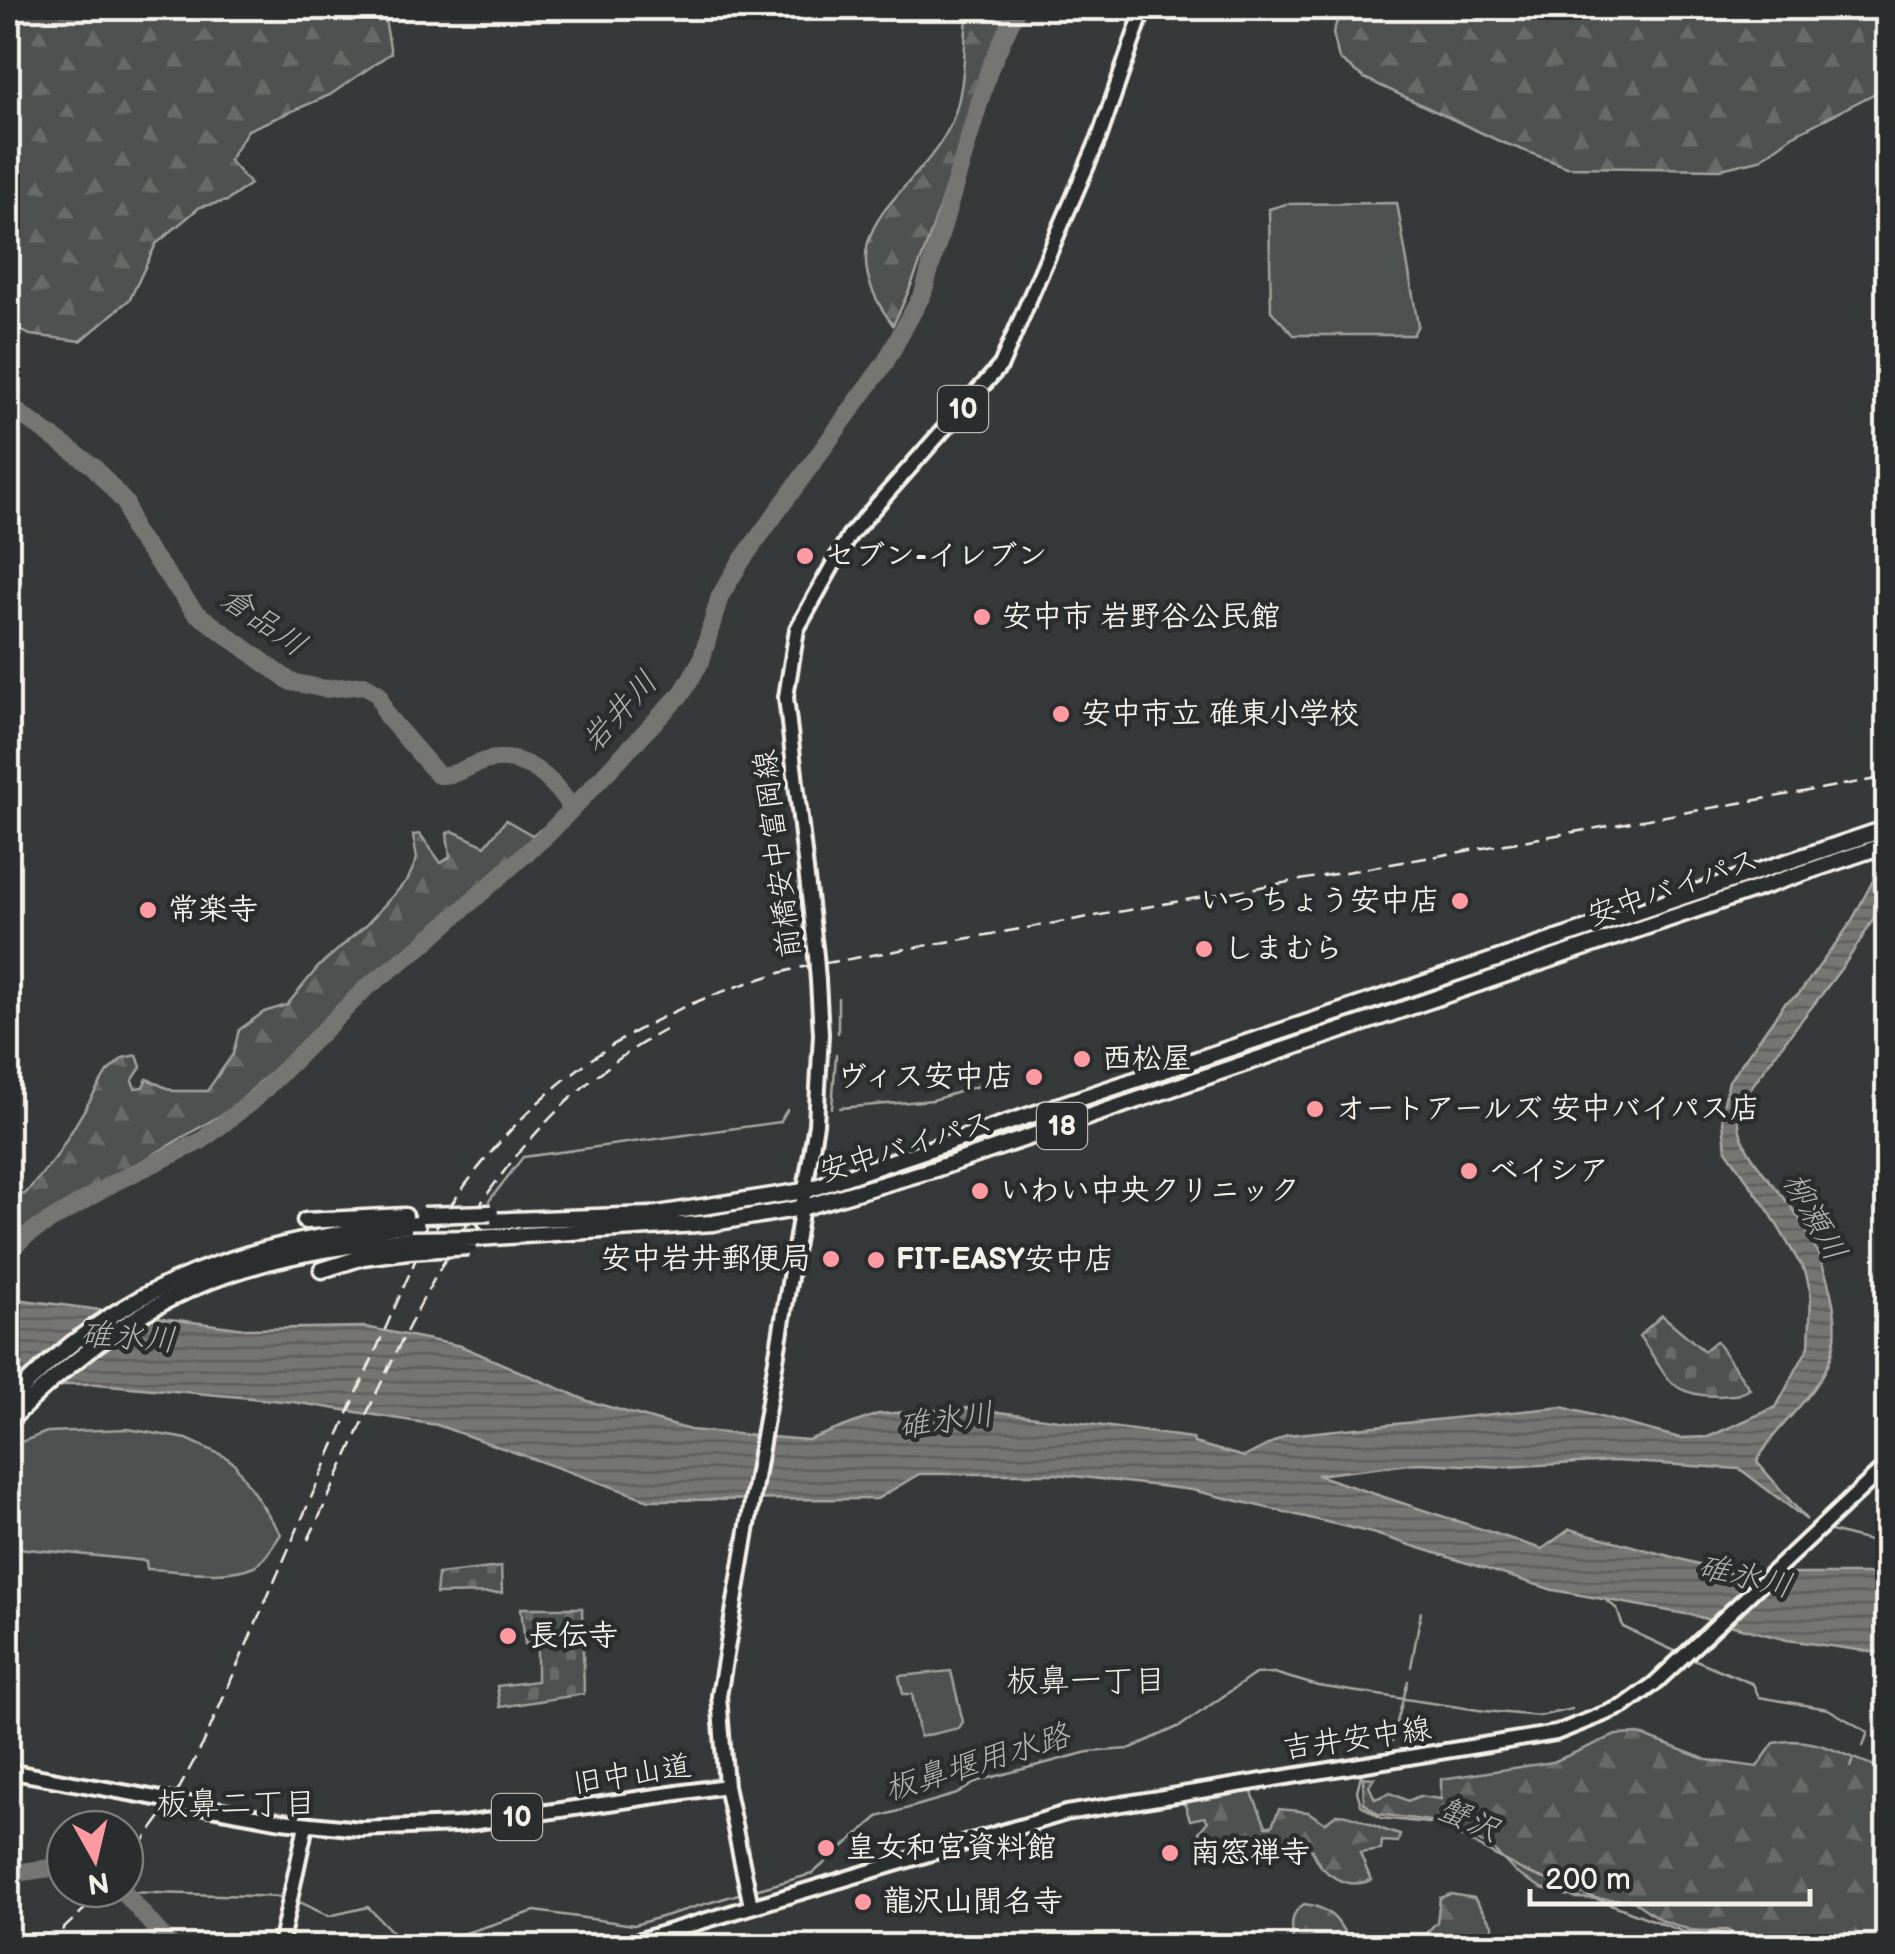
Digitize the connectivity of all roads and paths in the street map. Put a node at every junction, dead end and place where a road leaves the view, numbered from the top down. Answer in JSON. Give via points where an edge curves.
{"nodes":[{"id":1,"x":1144,"y":8,"type":"edge"},
{"id":2,"x":1883,"y":838,"type":"edge"},
{"id":3,"x":804,"y":1191,"type":"junction"},
{"id":4,"x":800,"y":1208,"type":"junction"},
{"id":5,"x":306,"y":1221,"type":"dead end"},
{"id":6,"x":415,"y":1232,"type":"junction"},
{"id":7,"x":322,"y":1270,"type":"dead end"},
{"id":8,"x":8,"y":1404,"type":"edge"},
{"id":9,"x":8,"y":1422,"type":"edge"},
{"id":10,"x":1888,"y":1464,"type":"edge"},
{"id":11,"x":8,"y":1771,"type":"edge"},
{"id":12,"x":726,"y":1786,"type":"junction"},
{"id":13,"x":306,"y":1824,"type":"junction"},
{"id":14,"x":749,"y":1897,"type":"junction"},
{"id":15,"x":8,"y":1941,"type":"edge"},
{"id":16,"x":24,"y":1946,"type":"edge"},
{"id":17,"x":280,"y":1946,"type":"edge"},
{"id":18,"x":620,"y":1946,"type":"edge"}],
"edges":[{"from":1,"to":3,"type":"main road","name":"前橋安中富岡線","number":"10","bridge":true,"via":[[1099,138],[1001,365],[849,536],[797,628],[786,697],[816,956],[820,1088]]},
{"from":2,"to":3,"type":"highway","name":"安中バイパス","number":"18"},
{"from":2,"to":4,"type":"highway","name":"安中バイパス","number":"18","via":[[934,1169]]},
{"from":3,"to":4,"type":"main road","name":"前橋安中富岡線","number":"10"},
{"from":3,"to":6,"type":"highway","name":"安中バイパス","number":"18","bridge":true,"via":[[671,1213],[489,1217]]},
{"from":4,"to":6,"type":"highway","name":"安中バイパス","number":"18","bridge":true,"via":[[653,1230],[473,1242]]},
{"from":4,"to":12,"type":"main road","name":"前橋安中富岡線","number":"10","via":[[718,1696]]},
{"from":5,"to":6,"type":"highway"},
{"from":6,"to":7,"type":"highway"},
{"from":6,"to":8,"type":"highway","name":"安中バイパス","number":"18","via":[[274,1244],[190,1272],[90,1330]]},
{"from":6,"to":9,"type":"highway","name":"安中バイパス","number":"18","via":[[288,1255],[163,1300],[94,1344]]},
{"from":10,"to":14,"type":"main road","name":"吉井安中線","via":[[1668,1672],[1624,1706],[1556,1733],[1066,1812]]},
{"from":11,"to":13,"type":"main road","name":"旧中山道"},
{"from":12,"to":13,"type":"main road","name":"旧中山道","number":"10","via":[[457,1825]]},
{"from":12,"to":14,"type":"main road","name":"前橋安中富岡線"},
{"from":13,"to":17,"type":"main road"},
{"from":14,"to":18,"type":"main road","name":"吉井安中線"},
{"from":15,"to":16,"type":"main road"}]}
